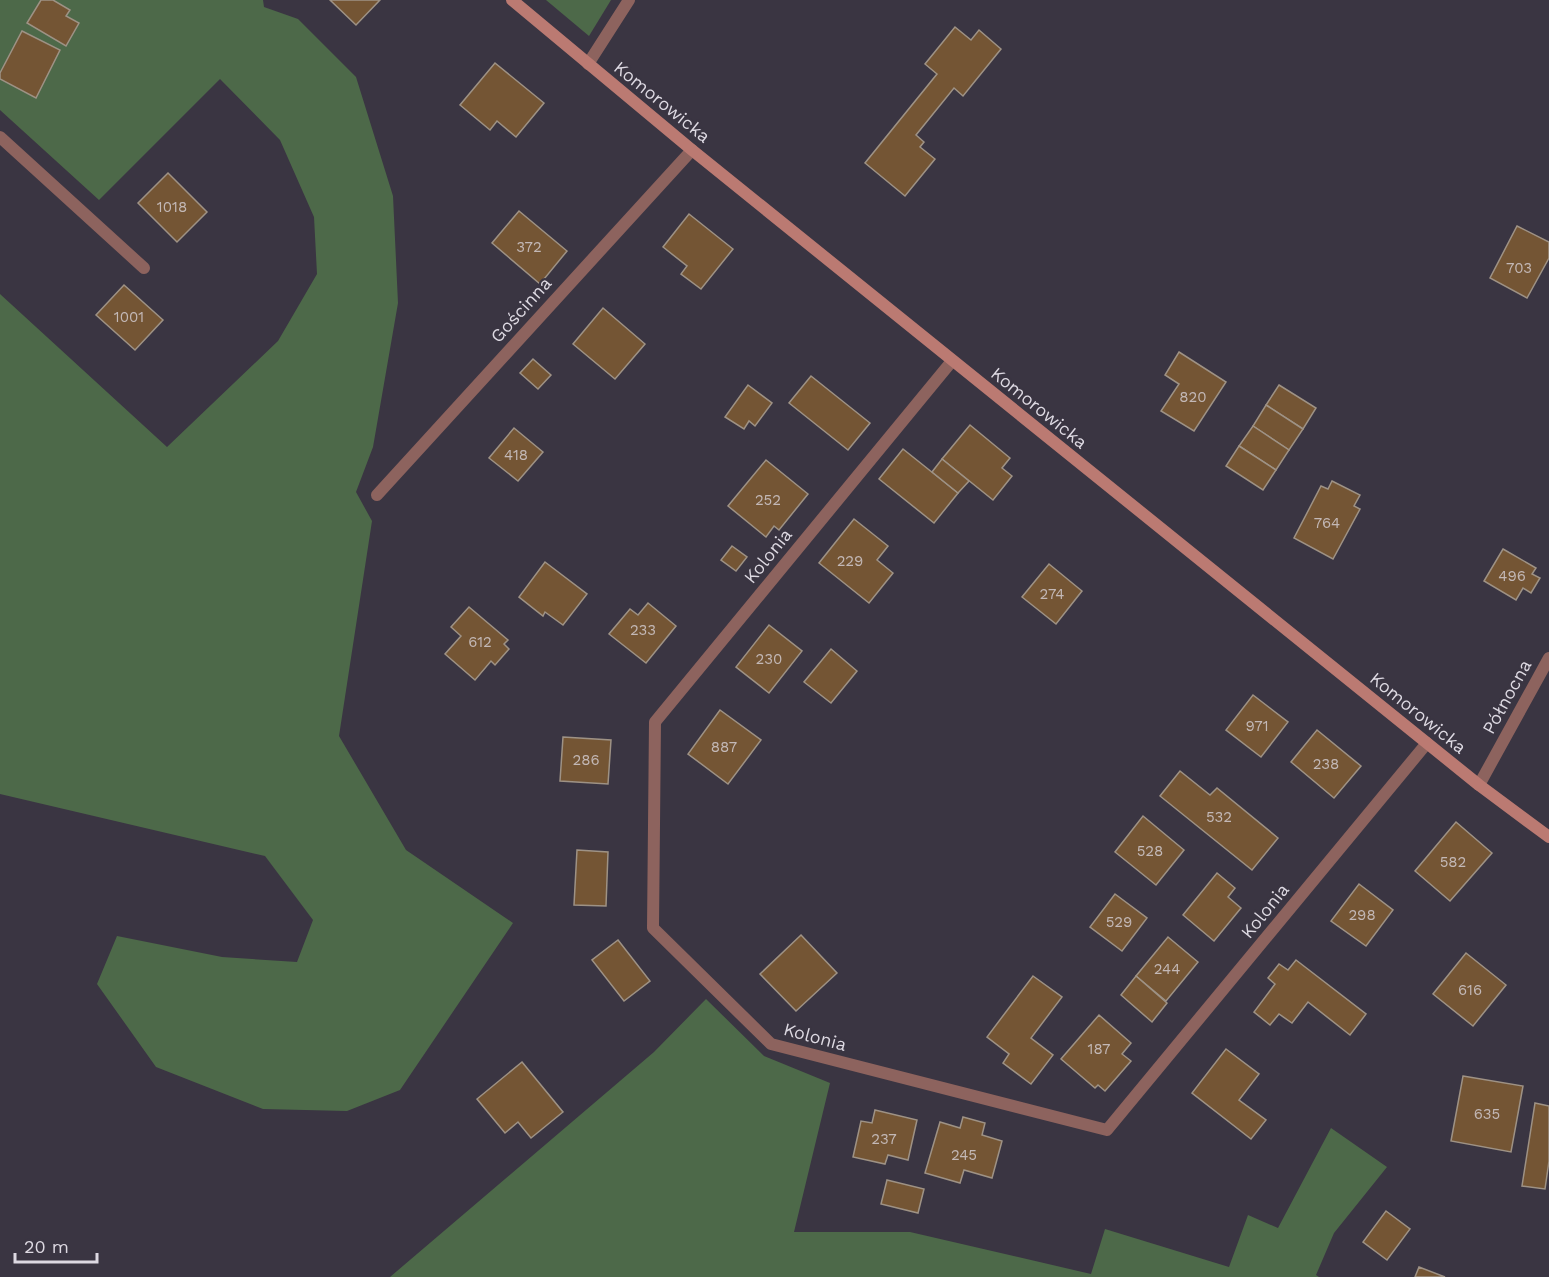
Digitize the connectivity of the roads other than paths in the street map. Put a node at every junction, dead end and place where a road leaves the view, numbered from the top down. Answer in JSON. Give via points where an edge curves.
{"nodes":[{"id":1,"x":512,"y":0,"type":"edge"},
{"id":2,"x":629,"y":0,"type":"edge"},
{"id":3,"x":588,"y":64,"type":"junction"},
{"id":4,"x":0,"y":137,"type":"edge"},
{"id":5,"x":692,"y":150,"type":"junction"},
{"id":6,"x":144,"y":268,"type":"dead end"},
{"id":7,"x":952,"y":361,"type":"junction"},
{"id":8,"x":377,"y":495,"type":"dead end"},
{"id":9,"x":1549,"y":658,"type":"edge"},
{"id":10,"x":1427,"y":743,"type":"junction"},
{"id":11,"x":1479,"y":785,"type":"junction"},
{"id":12,"x":1549,"y":837,"type":"edge"}],
"edges":[{"from":1,"to":3,"type":"street","name":"Komorowicka"},
{"from":2,"to":3,"type":"street"},
{"from":3,"to":5,"type":"street","name":"Komorowicka"},
{"from":4,"to":6,"type":"street"},
{"from":5,"to":7,"type":"street","name":"Komorowicka"},
{"from":5,"to":8,"type":"street","name":"Gościnna"},
{"from":7,"to":10,"type":"street","name":"Komorowicka"},
{"from":7,"to":10,"type":"street","name":"Kolonia","via":[[655,722],[653,928],[771,1044],[1107,1130]]},
{"from":9,"to":11,"type":"street","name":"Północna"},
{"from":10,"to":11,"type":"street","name":"Komorowicka"},
{"from":11,"to":12,"type":"street","name":"Komorowicka"}]}
